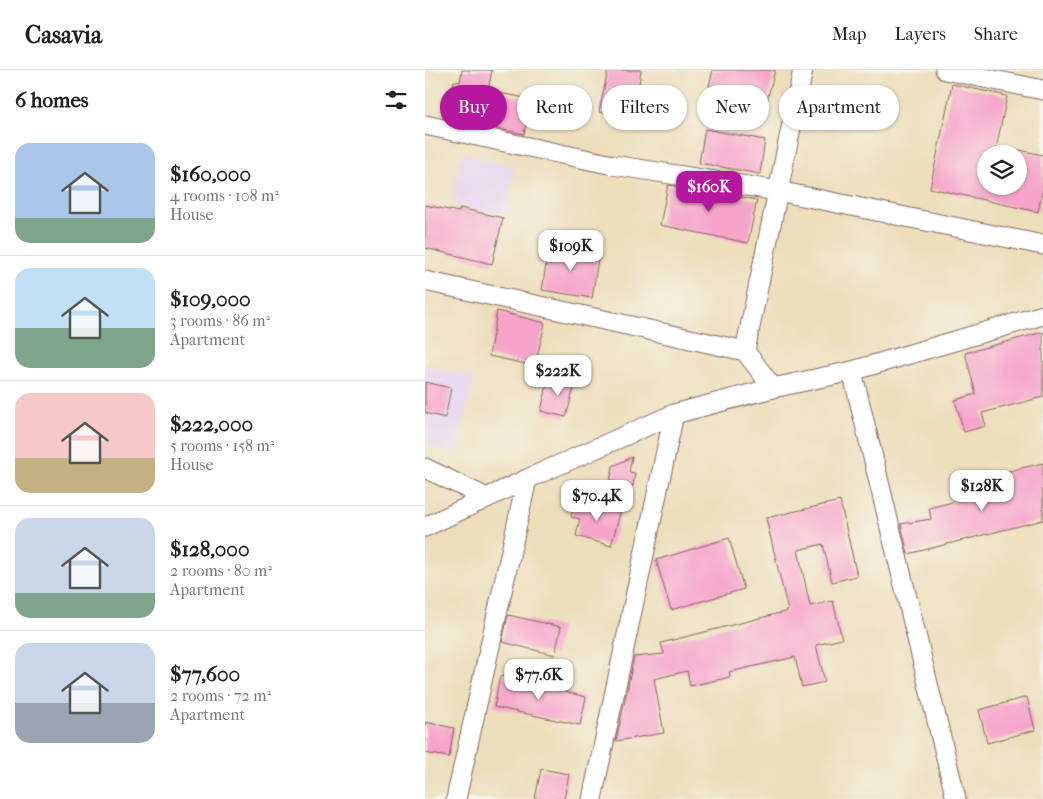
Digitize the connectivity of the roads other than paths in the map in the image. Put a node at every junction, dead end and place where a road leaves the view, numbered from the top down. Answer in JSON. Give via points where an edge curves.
{"nodes":[{"id":1,"x":803,"y":70,"type":"edge"},
{"id":2,"x":945,"y":70,"type":"edge"},
{"id":3,"x":1043,"y":90,"type":"edge"},
{"id":4,"x":425,"y":125,"type":"edge"},
{"id":5,"x":778,"y":191,"type":"junction"},
{"id":6,"x":1043,"y":245,"type":"edge"},
{"id":7,"x":425,"y":280,"type":"edge"},
{"id":8,"x":1043,"y":315,"type":"edge"},
{"id":9,"x":745,"y":351,"type":"junction"},
{"id":10,"x":852,"y":371,"type":"junction"},
{"id":11,"x":773,"y":388,"type":"junction"},
{"id":12,"x":674,"y":414,"type":"junction"},
{"id":13,"x":425,"y":468,"type":"edge"},
{"id":14,"x":527,"y":479,"type":"junction"},
{"id":15,"x":487,"y":498,"type":"junction"},
{"id":16,"x":425,"y":528,"type":"edge"},
{"id":17,"x":456,"y":799,"type":"edge"},
{"id":18,"x":592,"y":799,"type":"edge"},
{"id":19,"x":956,"y":799,"type":"edge"}],
"edges":[{"from":1,"to":5,"type":"street"},
{"from":2,"to":3,"type":"street"},
{"from":4,"to":5,"type":"street","via":[[613,165]]},
{"from":5,"to":6,"type":"street"},
{"from":5,"to":9,"type":"street"},
{"from":7,"to":9,"type":"street"},
{"from":8,"to":10,"type":"street"},
{"from":9,"to":11,"type":"street"},
{"from":10,"to":11,"type":"street"},
{"from":10,"to":19,"type":"street"},
{"from":11,"to":12,"type":"street"},
{"from":12,"to":14,"type":"street"},
{"from":12,"to":18,"type":"street"},
{"from":13,"to":15,"type":"street"},
{"from":14,"to":15,"type":"street"},
{"from":14,"to":17,"type":"street"},
{"from":15,"to":16,"type":"street"}]}
